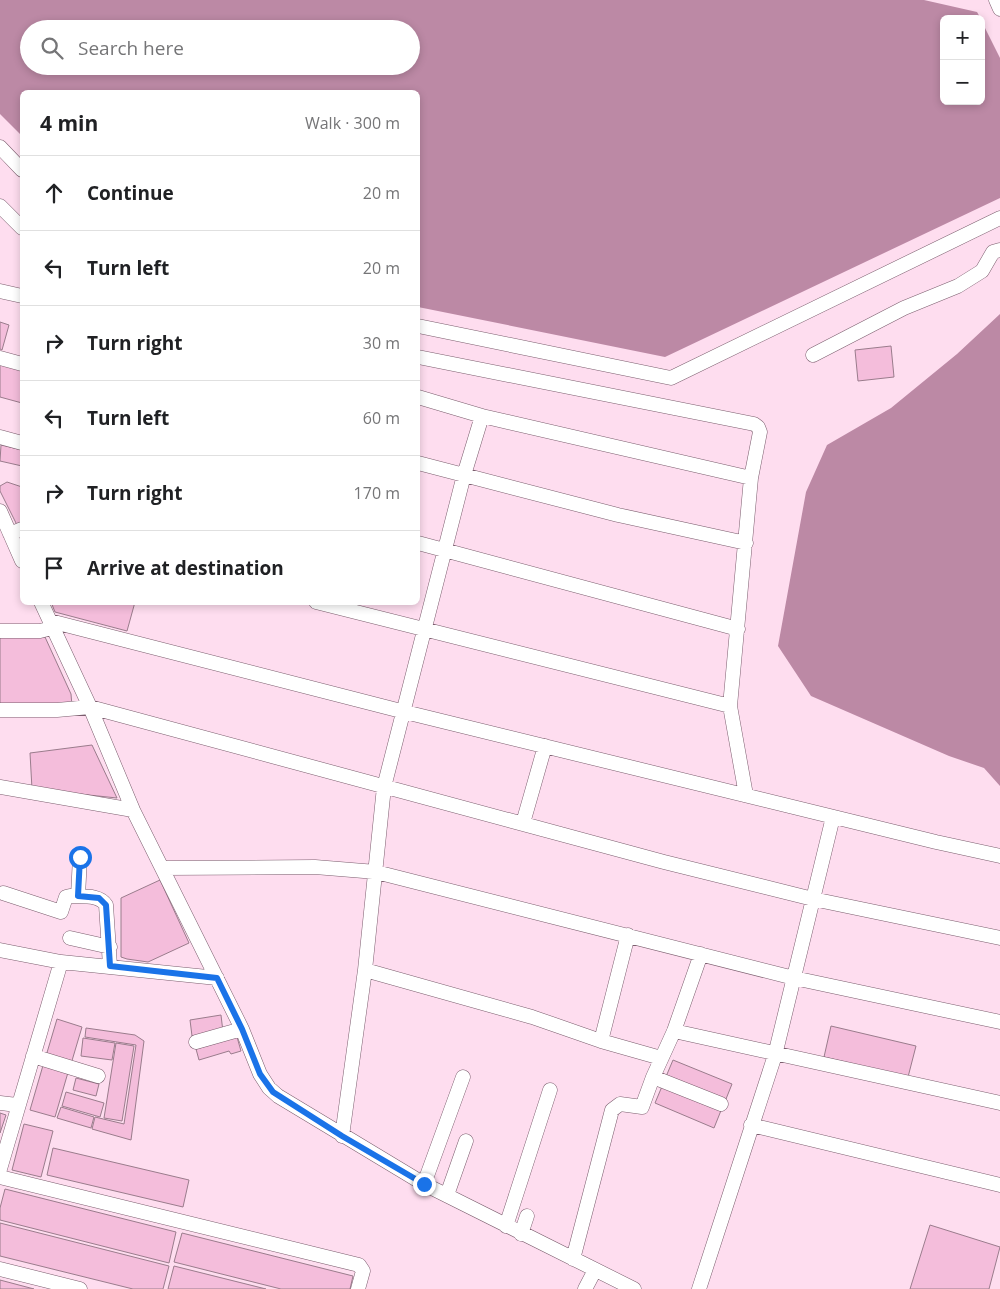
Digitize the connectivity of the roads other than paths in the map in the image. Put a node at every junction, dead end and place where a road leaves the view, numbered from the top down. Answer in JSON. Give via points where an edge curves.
{"nodes":[{"id":1,"x":996,"y":0,"type":"edge"},
{"id":2,"x":1000,"y":9,"type":"edge"},
{"id":3,"x":0,"y":148,"type":"edge"},
{"id":4,"x":20,"y":168,"type":"edge"},
{"id":5,"x":0,"y":206,"type":"edge"},
{"id":6,"x":1000,"y":218,"type":"edge"},
{"id":7,"x":20,"y":226,"type":"edge"},
{"id":8,"x":1000,"y":250,"type":"edge"},
{"id":9,"x":0,"y":291,"type":"edge"},
{"id":10,"x":20,"y":296,"type":"edge"},
{"id":11,"x":420,"y":326,"type":"edge"},
{"id":12,"x":813,"y":355,"type":"dead end"},
{"id":13,"x":420,"y":356,"type":"edge"},
{"id":14,"x":0,"y":358,"type":"edge"},
{"id":15,"x":20,"y":363,"type":"edge"},
{"id":16,"x":420,"y":398,"type":"edge"},
{"id":17,"x":482,"y":416,"type":"junction"},
{"id":18,"x":0,"y":437,"type":"edge"},
{"id":19,"x":20,"y":442,"type":"edge"},
{"id":20,"x":420,"y":464,"type":"edge"},
{"id":21,"x":464,"y":475,"type":"junction"},
{"id":22,"x":751,"y":478,"type":"junction"},
{"id":23,"x":8,"y":524,"type":"edge"},
{"id":24,"x":746,"y":543,"type":"junction"},
{"id":25,"x":420,"y":544,"type":"edge"},
{"id":26,"x":446,"y":550,"type":"junction"},
{"id":27,"x":20,"y":556,"type":"edge"},
{"id":28,"x":42,"y":605,"type":"edge"},
{"id":29,"x":327,"y":605,"type":"edge"},
{"id":30,"x":51,"y":624,"type":"junction"},
{"id":31,"x":738,"y":628,"type":"junction"},
{"id":32,"x":0,"y":631,"type":"edge"},
{"id":33,"x":425,"y":631,"type":"junction"},
{"id":34,"x":730,"y":706,"type":"junction"},
{"id":35,"x":90,"y":707,"type":"junction"},
{"id":36,"x":0,"y":710,"type":"edge"},
{"id":37,"x":404,"y":712,"type":"junction"},
{"id":38,"x":545,"y":746,"type":"junction"},
{"id":39,"x":384,"y":787,"type":"junction"},
{"id":40,"x":1,"y":788,"type":"edge"},
{"id":41,"x":746,"y":795,"type":"junction"},
{"id":42,"x":133,"y":810,"type":"junction"},
{"id":43,"x":833,"y":817,"type":"junction"},
{"id":44,"x":523,"y":823,"type":"junction"},
{"id":45,"x":1000,"y":856,"type":"edge"},
{"id":46,"x":80,"y":857,"type":"dead end"},
{"id":47,"x":163,"y":868,"type":"junction"},
{"id":48,"x":376,"y":872,"type":"junction"},
{"id":49,"x":3,"y":893,"type":"dead end"},
{"id":50,"x":78,"y":896,"type":"junction"},
{"id":51,"x":813,"y":899,"type":"junction"},
{"id":52,"x":628,"y":935,"type":"junction"},
{"id":53,"x":70,"y":938,"type":"dead end"},
{"id":54,"x":1000,"y":938,"type":"edge"},
{"id":55,"x":110,"y":948,"type":"junction"},
{"id":56,"x":0,"y":950,"type":"edge"},
{"id":57,"x":701,"y":954,"type":"junction"},
{"id":58,"x":62,"y":962,"type":"junction"},
{"id":59,"x":110,"y":966,"type":"junction"},
{"id":60,"x":365,"y":970,"type":"junction"},
{"id":61,"x":217,"y":978,"type":"junction"},
{"id":62,"x":794,"y":978,"type":"junction"},
{"id":63,"x":1000,"y":1022,"type":"edge"},
{"id":64,"x":242,"y":1029,"type":"junction"},
{"id":65,"x":674,"y":1030,"type":"junction"},
{"id":66,"x":601,"y":1041,"type":"junction"},
{"id":67,"x":196,"y":1042,"type":"dead end"},
{"id":68,"x":775,"y":1055,"type":"junction"},
{"id":69,"x":33,"y":1056,"type":"junction"},
{"id":70,"x":661,"y":1058,"type":"junction"},
{"id":71,"x":98,"y":1076,"type":"dead end"},
{"id":72,"x":463,"y":1077,"type":"dead end"},
{"id":73,"x":653,"y":1077,"type":"junction"},
{"id":74,"x":550,"y":1090,"type":"dead end"},
{"id":75,"x":0,"y":1103,"type":"edge"},
{"id":76,"x":1000,"y":1103,"type":"edge"},
{"id":77,"x":720,"y":1104,"type":"dead end"},
{"id":78,"x":17,"y":1105,"type":"junction"},
{"id":79,"x":751,"y":1125,"type":"junction"},
{"id":80,"x":342,"y":1136,"type":"junction"},
{"id":81,"x":466,"y":1141,"type":"dead end"},
{"id":82,"x":0,"y":1170,"type":"edge"},
{"id":83,"x":0,"y":1176,"type":"edge"},
{"id":84,"x":424,"y":1184,"type":"junction"},
{"id":85,"x":1000,"y":1186,"type":"edge"},
{"id":86,"x":447,"y":1196,"type":"junction"},
{"id":87,"x":527,"y":1216,"type":"dead end"},
{"id":88,"x":506,"y":1226,"type":"junction"},
{"id":89,"x":521,"y":1234,"type":"junction"},
{"id":90,"x":573,"y":1259,"type":"junction"},
{"id":91,"x":0,"y":1269,"type":"edge"},
{"id":92,"x":595,"y":1270,"type":"junction"},
{"id":93,"x":80,"y":1289,"type":"edge"},
{"id":94,"x":358,"y":1289,"type":"edge"},
{"id":95,"x":585,"y":1289,"type":"edge"},
{"id":96,"x":634,"y":1289,"type":"edge"},
{"id":97,"x":699,"y":1289,"type":"edge"}],
"edges":[{"from":1,"to":2,"type":"street"},
{"from":3,"to":4,"type":"street"},
{"from":5,"to":7,"type":"street"},
{"from":6,"to":11,"type":"street","via":[[672,378]]},
{"from":8,"to":12,"type":"street","via":[[993,252],[982,271],[958,286],[904,308]]},
{"from":9,"to":10,"type":"street"},
{"from":13,"to":22,"type":"street","via":[[754,424],[760,432]]},
{"from":14,"to":15,"type":"street"},
{"from":16,"to":17,"type":"street"},
{"from":17,"to":21,"type":"street"},
{"from":17,"to":22,"type":"street"},
{"from":18,"to":19,"type":"street"},
{"from":20,"to":21,"type":"street"},
{"from":21,"to":24,"type":"street","via":[[618,515]]},
{"from":21,"to":26,"type":"street"},
{"from":22,"to":24,"type":"street"},
{"from":23,"to":27,"type":"street"},
{"from":24,"to":31,"type":"street"},
{"from":25,"to":26,"type":"street"},
{"from":26,"to":31,"type":"street"},
{"from":26,"to":33,"type":"street"},
{"from":28,"to":30,"type":"street"},
{"from":29,"to":33,"type":"street"},
{"from":30,"to":32,"type":"street","via":[[40,631]]},
{"from":30,"to":35,"type":"street"},
{"from":30,"to":37,"type":"street"},
{"from":31,"to":34,"type":"street"},
{"from":33,"to":34,"type":"street"},
{"from":33,"to":37,"type":"street"},
{"from":34,"to":41,"type":"street"},
{"from":35,"to":36,"type":"street"},
{"from":35,"to":39,"type":"street"},
{"from":35,"to":42,"type":"street"},
{"from":37,"to":38,"type":"street"},
{"from":37,"to":39,"type":"street"},
{"from":38,"to":41,"type":"street"},
{"from":38,"to":44,"type":"street"},
{"from":39,"to":44,"type":"street"},
{"from":39,"to":48,"type":"street"},
{"from":40,"to":42,"type":"street"},
{"from":41,"to":43,"type":"street"},
{"from":42,"to":47,"type":"street"},
{"from":43,"to":45,"type":"street"},
{"from":43,"to":51,"type":"street"},
{"from":44,"to":51,"type":"street"},
{"from":46,"to":50,"type":"street"},
{"from":47,"to":48,"type":"street","via":[[315,867]]},
{"from":47,"to":61,"type":"street"},
{"from":48,"to":52,"type":"street"},
{"from":48,"to":60,"type":"street"},
{"from":49,"to":50,"type":"street","via":[[61,912],[66,896]]},
{"from":50,"to":55,"type":"street","via":[[99,898],[106,905]]},
{"from":51,"to":54,"type":"street"},
{"from":51,"to":62,"type":"street"},
{"from":52,"to":57,"type":"street"},
{"from":52,"to":66,"type":"street"},
{"from":53,"to":55,"type":"street"},
{"from":55,"to":59,"type":"street"},
{"from":56,"to":58,"type":"street"},
{"from":57,"to":62,"type":"street"},
{"from":57,"to":65,"type":"street"},
{"from":58,"to":59,"type":"street"},
{"from":58,"to":69,"type":"street"},
{"from":59,"to":61,"type":"street"},
{"from":60,"to":66,"type":"street","via":[[532,1017]]},
{"from":60,"to":80,"type":"street"},
{"from":61,"to":64,"type":"street"},
{"from":62,"to":63,"type":"street"},
{"from":62,"to":68,"type":"street"},
{"from":64,"to":67,"type":"street"},
{"from":64,"to":80,"type":"street","via":[[260,1074],[273,1092]]},
{"from":65,"to":68,"type":"street"},
{"from":65,"to":70,"type":"street"},
{"from":66,"to":70,"type":"street"},
{"from":68,"to":76,"type":"street"},
{"from":68,"to":79,"type":"street"},
{"from":69,"to":71,"type":"street"},
{"from":69,"to":78,"type":"street"},
{"from":70,"to":73,"type":"street"},
{"from":72,"to":84,"type":"street"},
{"from":73,"to":77,"type":"street"},
{"from":73,"to":90,"type":"street","via":[[642,1107],[620,1104],[612,1110]]},
{"from":74,"to":88,"type":"street"},
{"from":75,"to":78,"type":"street"},
{"from":78,"to":82,"type":"street"},
{"from":79,"to":85,"type":"street"},
{"from":79,"to":97,"type":"street"},
{"from":80,"to":84,"type":"street"},
{"from":81,"to":86,"type":"street"},
{"from":83,"to":94,"type":"street","via":[[359,1265],[362,1271]]},
{"from":84,"to":86,"type":"street"},
{"from":86,"to":88,"type":"street"},
{"from":87,"to":89,"type":"street"},
{"from":88,"to":89,"type":"street"},
{"from":89,"to":90,"type":"street"},
{"from":90,"to":92,"type":"street"},
{"from":91,"to":93,"type":"street"},
{"from":92,"to":95,"type":"street"},
{"from":92,"to":96,"type":"street"}]}
